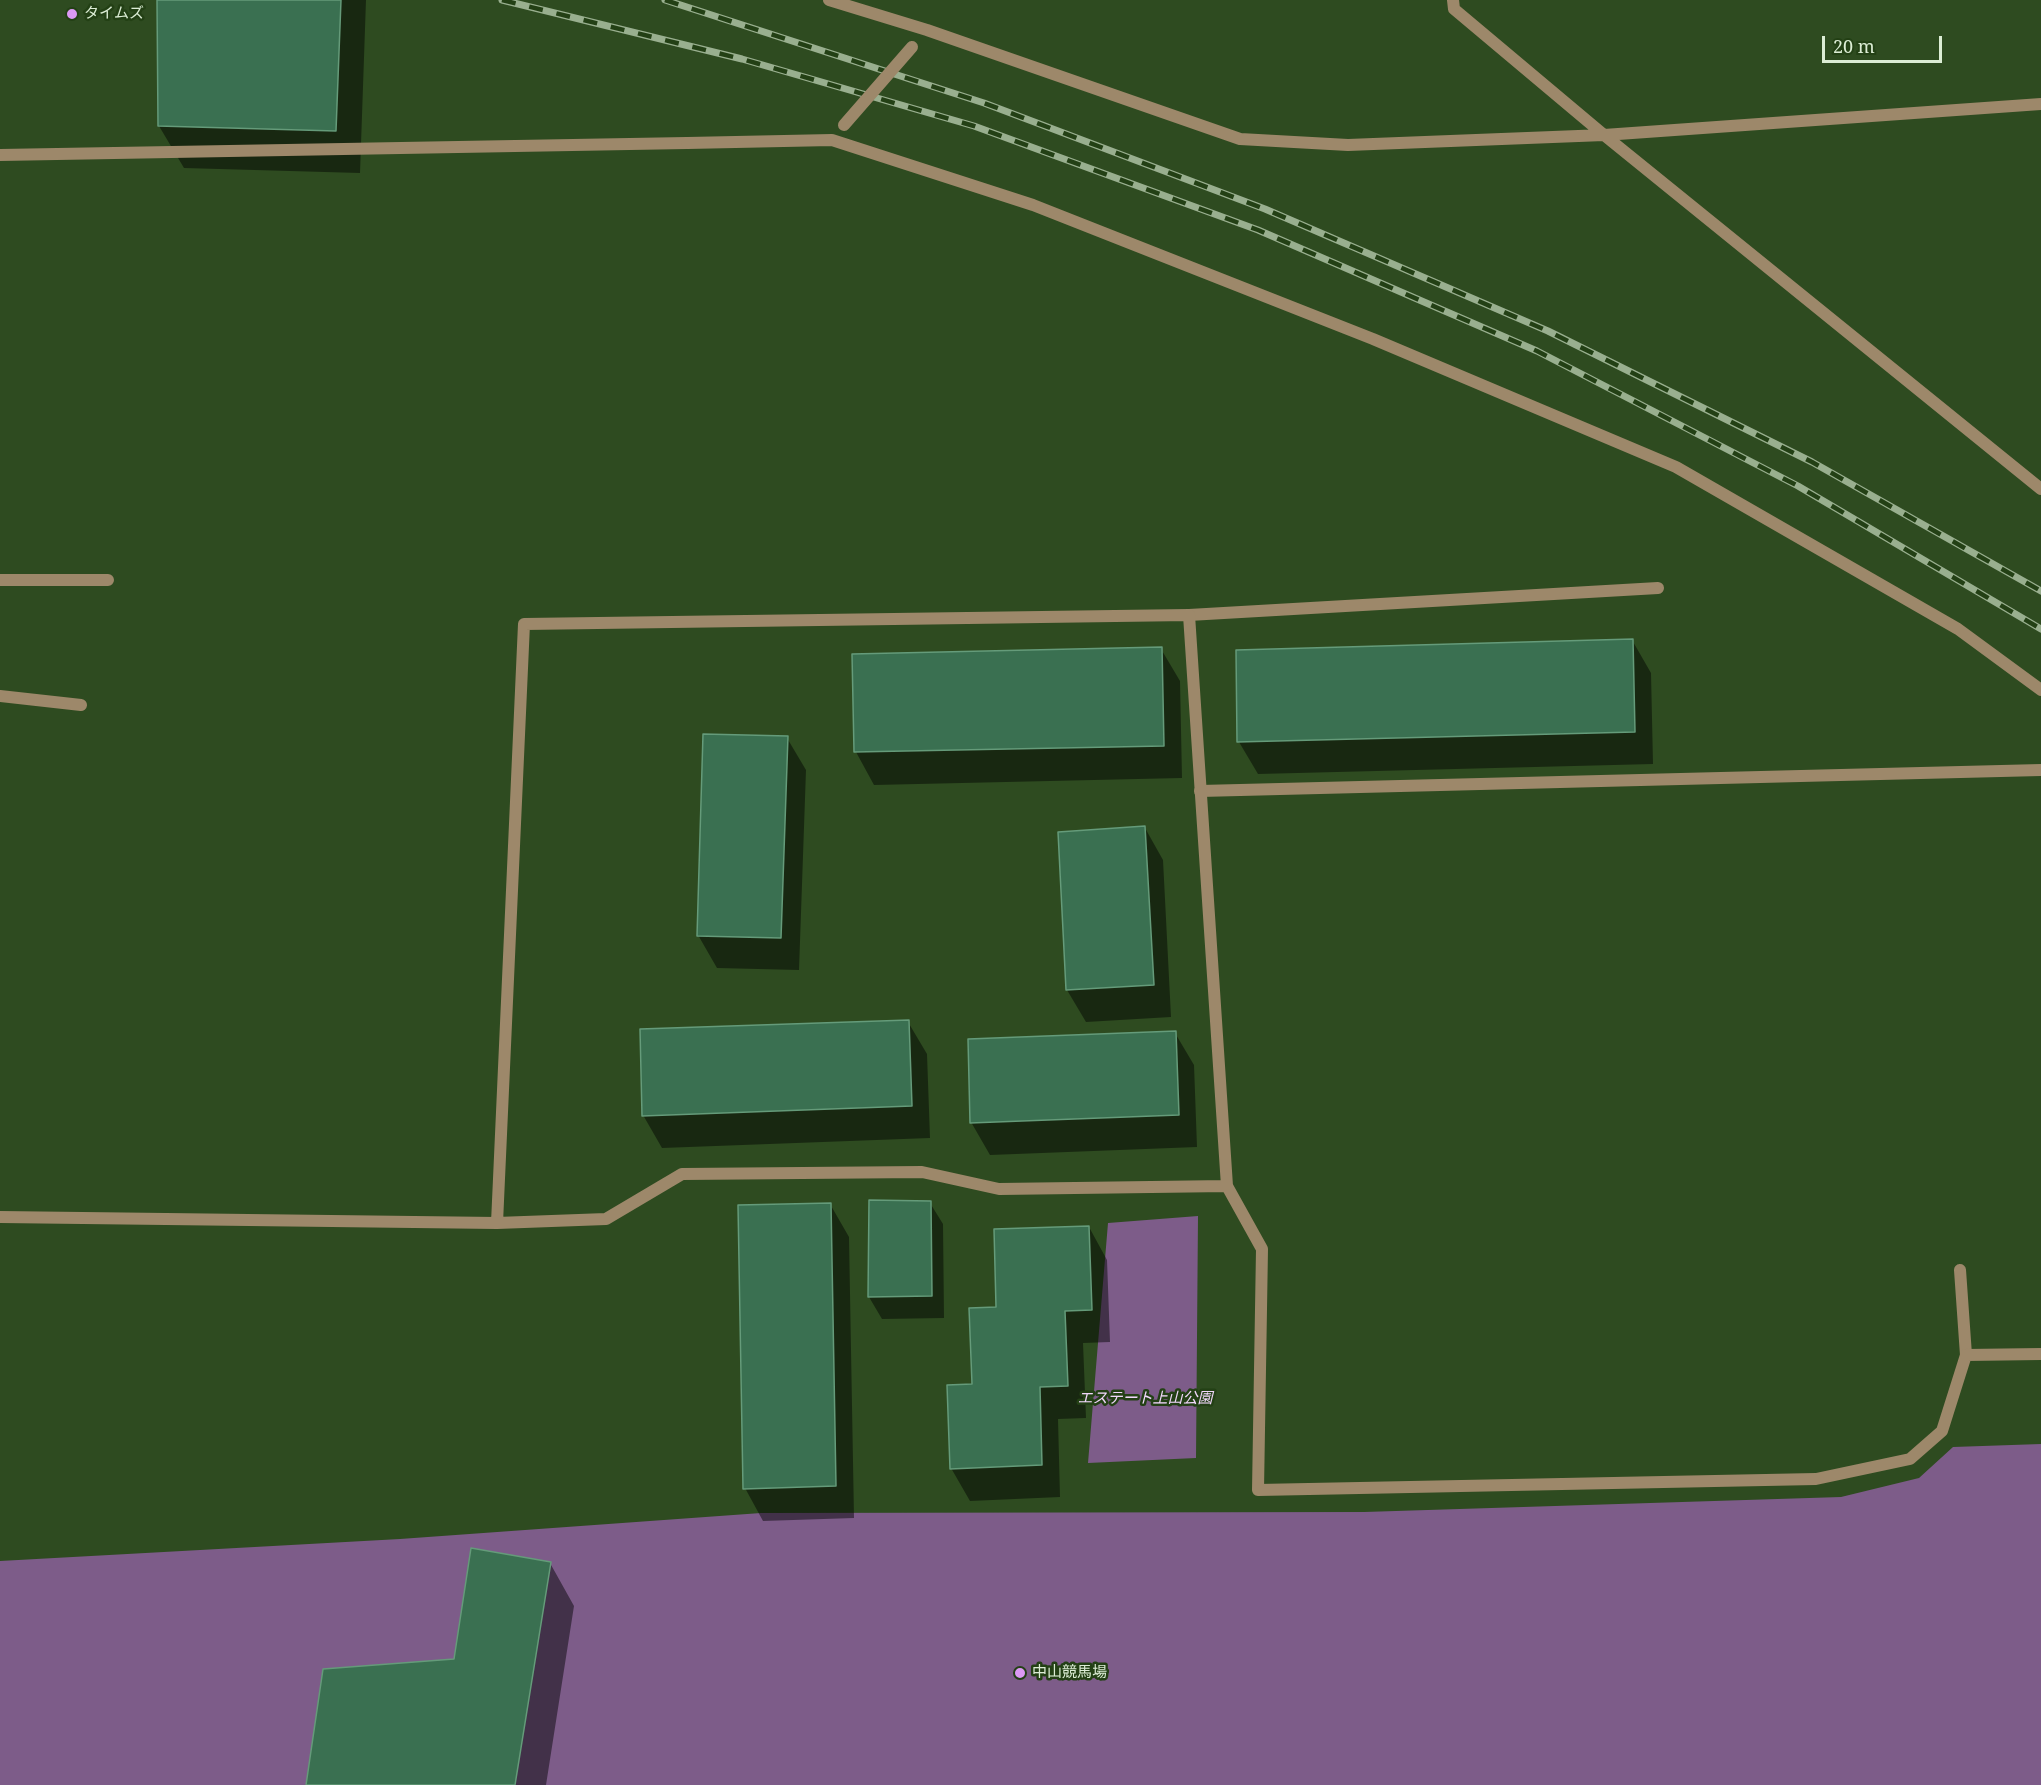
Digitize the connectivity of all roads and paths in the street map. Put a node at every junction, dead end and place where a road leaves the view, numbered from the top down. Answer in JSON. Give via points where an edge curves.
{"nodes":[{"id":1,"x":829,"y":0,"type":"edge"},
{"id":2,"x":1453,"y":0,"type":"edge"},
{"id":3,"x":927,"y":30,"type":"junction"},
{"id":4,"x":2041,"y":104,"type":"edge"},
{"id":5,"x":1604,"y":135,"type":"junction"},
{"id":6,"x":832,"y":140,"type":"junction"},
{"id":7,"x":0,"y":155,"type":"edge"},
{"id":8,"x":2041,"y":489,"type":"edge"},
{"id":9,"x":0,"y":580,"type":"edge"},
{"id":10,"x":108,"y":580,"type":"dead end"},
{"id":11,"x":1658,"y":588,"type":"dead end"},
{"id":12,"x":1189,"y":615,"type":"junction"},
{"id":13,"x":2041,"y":690,"type":"edge"},
{"id":14,"x":0,"y":696,"type":"edge"},
{"id":15,"x":81,"y":705,"type":"dead end"},
{"id":16,"x":2041,"y":770,"type":"edge"},
{"id":17,"x":1200,"y":791,"type":"junction"},
{"id":18,"x":1227,"y":1186,"type":"junction"},
{"id":19,"x":0,"y":1217,"type":"edge"},
{"id":20,"x":497,"y":1222,"type":"junction"},
{"id":21,"x":1960,"y":1270,"type":"dead end"},
{"id":22,"x":2041,"y":1354,"type":"edge"},
{"id":23,"x":1966,"y":1355,"type":"junction"}],
"edges":[{"from":1,"to":3,"type":"street"},
{"from":2,"to":5,"type":"street","via":[[1454,9]]},
{"from":3,"to":5,"type":"street","via":[[1240,139],[1348,145]]},
{"from":3,"to":6,"type":"street","bridge":true},
{"from":4,"to":5,"type":"street"},
{"from":5,"to":8,"type":"street"},
{"from":6,"to":7,"type":"street"},
{"from":6,"to":13,"type":"street","via":[[1033,205],[1106,233],[1373,339],[1676,467],[1958,629]]},
{"from":9,"to":10,"type":"street"},
{"from":11,"to":12,"type":"street"},
{"from":12,"to":17,"type":"street"},
{"from":12,"to":20,"type":"street","via":[[524,624]]},
{"from":14,"to":15,"type":"street"},
{"from":16,"to":17,"type":"street"},
{"from":17,"to":18,"type":"street"},
{"from":18,"to":20,"type":"street","via":[[999,1189],[922,1172],[682,1174],[606,1219]]},
{"from":18,"to":23,"type":"street","via":[[1262,1249],[1258,1490],[1816,1479],[1910,1459],[1942,1431]]},
{"from":19,"to":20,"type":"street"},
{"from":21,"to":23,"type":"street"},
{"from":22,"to":23,"type":"street"}]}
